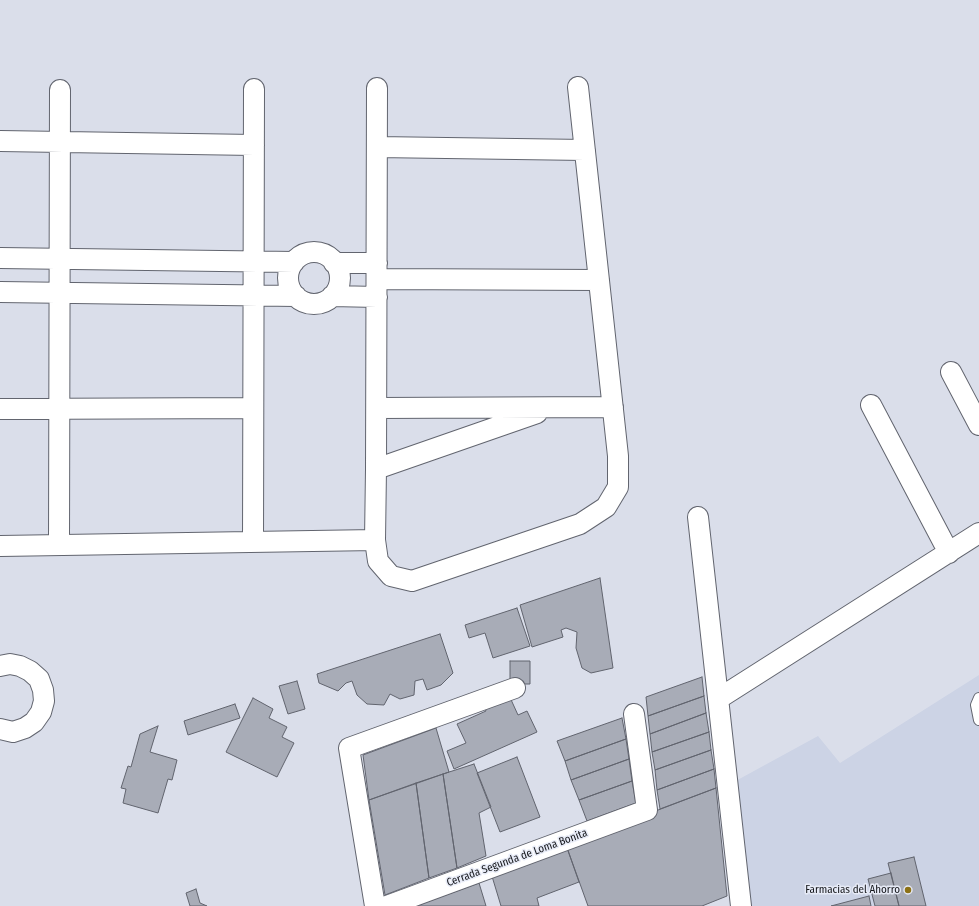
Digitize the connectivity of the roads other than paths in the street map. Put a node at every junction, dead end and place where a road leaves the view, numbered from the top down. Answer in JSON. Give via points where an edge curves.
{"nodes":[{"id":1,"x":578,"y":87,"type":"dead end"},
{"id":2,"x":377,"y":88,"type":"dead end"},
{"id":3,"x":254,"y":89,"type":"dead end"},
{"id":4,"x":60,"y":90,"type":"dead end"},
{"id":5,"x":0,"y":141,"type":"edge"},
{"id":6,"x":60,"y":142,"type":"junction"},
{"id":7,"x":254,"y":145,"type":"junction"},
{"id":8,"x":377,"y":147,"type":"junction"},
{"id":9,"x":585,"y":150,"type":"junction"},
{"id":10,"x":0,"y":258,"type":"edge"},
{"id":11,"x":60,"y":259,"type":"junction"},
{"id":12,"x":253,"y":262,"type":"junction"},
{"id":13,"x":294,"y":262,"type":"junction"},
{"id":14,"x":334,"y":263,"type":"junction"},
{"id":15,"x":377,"y":280,"type":"junction"},
{"id":16,"x":599,"y":280,"type":"junction"},
{"id":17,"x":0,"y":292,"type":"edge"},
{"id":18,"x":59,"y":293,"type":"junction"},
{"id":19,"x":253,"y":296,"type":"junction"},
{"id":20,"x":296,"y":296,"type":"junction"},
{"id":21,"x":332,"y":296,"type":"junction"},
{"id":22,"x":951,"y":372,"type":"dead end"},
{"id":23,"x":871,"y":405,"type":"dead end"},
{"id":24,"x":613,"y":407,"type":"junction"},
{"id":25,"x":59,"y":408,"type":"junction"},
{"id":26,"x":253,"y":408,"type":"junction"},
{"id":27,"x":377,"y":408,"type":"junction"},
{"id":28,"x":552,"y":408,"type":"junction"},
{"id":29,"x":0,"y":409,"type":"edge"},
{"id":30,"x":979,"y":425,"type":"edge"},
{"id":31,"x":376,"y":469,"type":"junction"},
{"id":32,"x":698,"y":517,"type":"dead end"},
{"id":33,"x":979,"y":533,"type":"edge"},
{"id":34,"x":375,"y":540,"type":"junction"},
{"id":35,"x":253,"y":542,"type":"junction"},
{"id":36,"x":59,"y":545,"type":"junction"},
{"id":37,"x":0,"y":546,"type":"edge"},
{"id":38,"x":948,"y":553,"type":"junction"},
{"id":39,"x":3,"y":663,"type":"edge"},
{"id":40,"x":516,"y":688,"type":"dead end"},
{"id":41,"x":979,"y":698,"type":"edge"},
{"id":42,"x":718,"y":699,"type":"junction"},
{"id":43,"x":634,"y":714,"type":"dead end"},
{"id":44,"x":979,"y":720,"type":"edge"},
{"id":45,"x":0,"y":729,"type":"edge"},
{"id":46,"x":375,"y":906,"type":"edge"},
{"id":47,"x":387,"y":906,"type":"edge"},
{"id":48,"x":740,"y":906,"type":"edge"}],
"edges":[{"from":1,"to":9,"type":"street"},
{"from":2,"to":8,"type":"street"},
{"from":3,"to":7,"type":"street"},
{"from":4,"to":6,"type":"street"},
{"from":5,"to":6,"type":"street"},
{"from":6,"to":7,"type":"street"},
{"from":6,"to":11,"type":"street"},
{"from":7,"to":12,"type":"street"},
{"from":8,"to":9,"type":"street"},
{"from":8,"to":15,"type":"street"},
{"from":9,"to":16,"type":"street"},
{"from":10,"to":11,"type":"street"},
{"from":11,"to":12,"type":"street"},
{"from":11,"to":18,"type":"street"},
{"from":12,"to":13,"type":"street"},
{"from":12,"to":19,"type":"street"},
{"from":13,"to":14,"type":"street","via":[[299,257],[314,252],[323,254]]},
{"from":13,"to":20,"type":"street","via":[[288,278]]},
{"from":14,"to":15,"type":"street"},
{"from":14,"to":21,"type":"street","via":[[340,274],[340,283]]},
{"from":15,"to":16,"type":"street"},
{"from":15,"to":21,"type":"street"},
{"from":15,"to":27,"type":"street"},
{"from":16,"to":24,"type":"street"},
{"from":17,"to":18,"type":"street"},
{"from":18,"to":19,"type":"street"},
{"from":18,"to":25,"type":"street"},
{"from":19,"to":20,"type":"street"},
{"from":19,"to":26,"type":"street"},
{"from":20,"to":21,"type":"street","via":[[306,303],[314,304],[323,303]]},
{"from":22,"to":30,"type":"street"},
{"from":23,"to":38,"type":"street"},
{"from":24,"to":28,"type":"street"},
{"from":24,"to":34,"type":"street","via":[[618,487],[606,508],[580,524],[412,581],[390,576],[378,561]]},
{"from":25,"to":26,"type":"street"},
{"from":25,"to":29,"type":"street"},
{"from":25,"to":36,"type":"street"},
{"from":26,"to":35,"type":"street"},
{"from":27,"to":28,"type":"street"},
{"from":27,"to":31,"type":"street"},
{"from":28,"to":31,"type":"street"},
{"from":31,"to":34,"type":"street"},
{"from":32,"to":42,"type":"street"},
{"from":33,"to":38,"type":"street"},
{"from":34,"to":35,"type":"street"},
{"from":35,"to":36,"type":"street"},
{"from":36,"to":37,"type":"street"},
{"from":38,"to":42,"type":"street"},
{"from":39,"to":45,"type":"street","via":[[30,671],[38,679],[44,701],[41,712],[34,722],[25,728],[13,732]]},
{"from":40,"to":46,"type":"street","via":[[349,748]]},
{"from":41,"to":44,"type":"lane","via":[[976,705]]},
{"from":42,"to":48,"type":"street"},
{"from":43,"to":47,"type":"street","name":"Cerrada Segunda de Loma Bonita","via":[[647,810]]}]}
